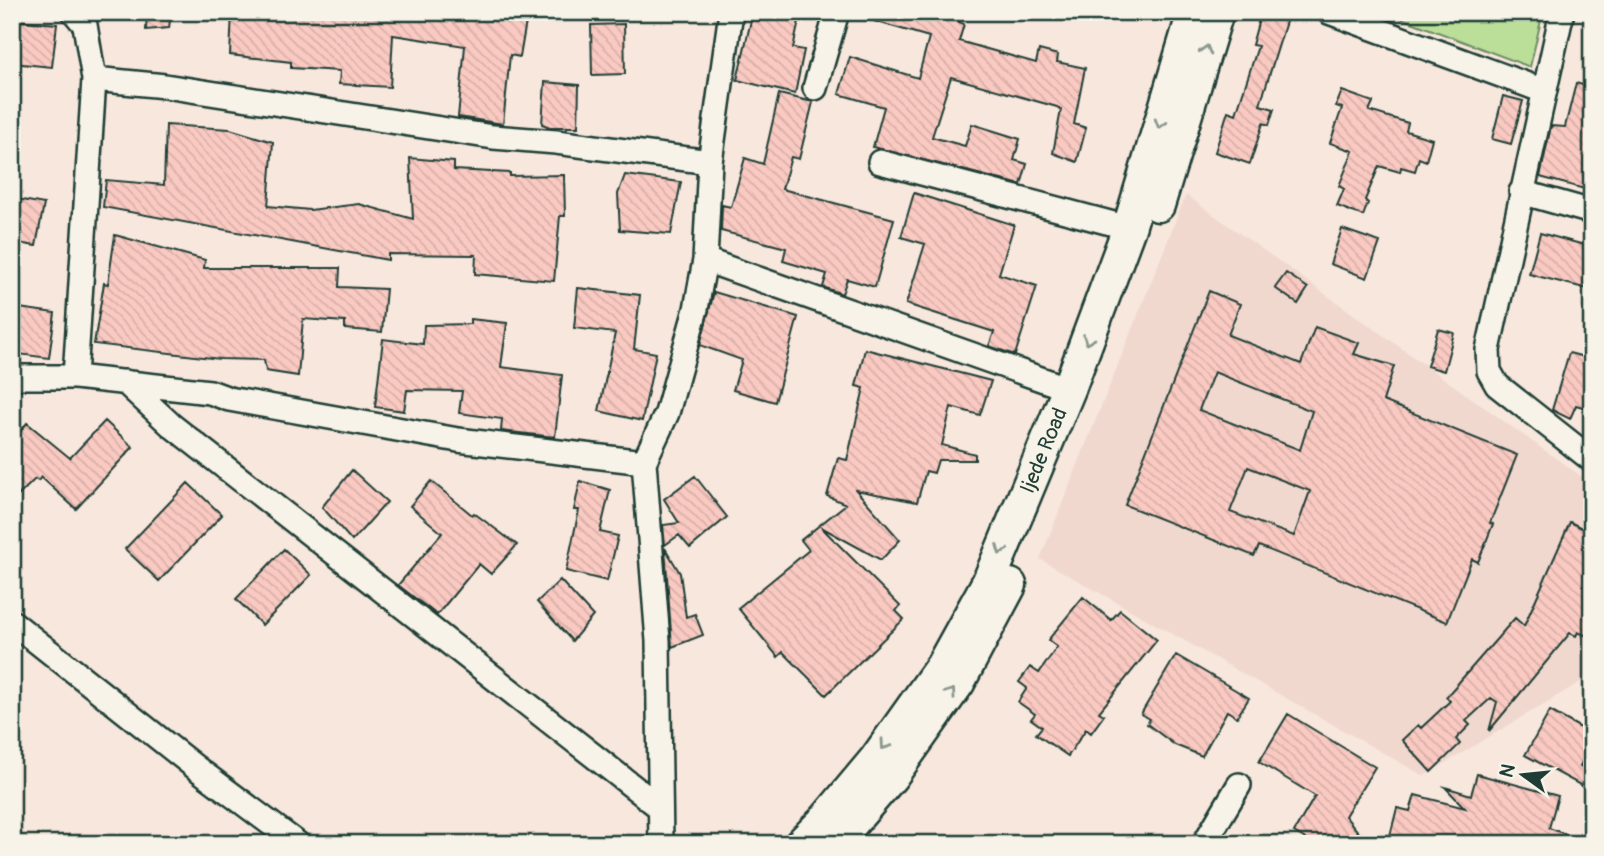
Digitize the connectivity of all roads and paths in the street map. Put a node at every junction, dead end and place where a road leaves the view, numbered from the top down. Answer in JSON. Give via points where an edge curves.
{"nodes":[{"id":1,"x":74,"y":12,"type":"edge"},
{"id":2,"x":731,"y":12,"type":"edge"},
{"id":3,"x":837,"y":12,"type":"edge"},
{"id":4,"x":1194,"y":12,"type":"edge"},
{"id":5,"x":1217,"y":12,"type":"edge"},
{"id":6,"x":1329,"y":12,"type":"edge"},
{"id":7,"x":1562,"y":12,"type":"edge"},
{"id":8,"x":94,"y":79,"type":"junction"},
{"id":9,"x":815,"y":88,"type":"dead end"},
{"id":10,"x":1182,"y":90,"type":"junction"},
{"id":11,"x":1545,"y":91,"type":"junction"},
{"id":12,"x":710,"y":162,"type":"junction"},
{"id":13,"x":880,"y":162,"type":"dead end"},
{"id":14,"x":1521,"y":192,"type":"junction"},
{"id":15,"x":1592,"y":212,"type":"edge"},
{"id":16,"x":1129,"y":228,"type":"junction"},
{"id":17,"x":705,"y":260,"type":"junction"},
{"id":18,"x":12,"y":377,"type":"edge"},
{"id":19,"x":75,"y":377,"type":"junction"},
{"id":20,"x":125,"y":382,"type":"junction"},
{"id":21,"x":1069,"y":389,"type":"junction"},
{"id":22,"x":1592,"y":460,"type":"edge"},
{"id":23,"x":645,"y":462,"type":"junction"},
{"id":24,"x":12,"y":622,"type":"edge"},
{"id":25,"x":1239,"y":785,"type":"dead end"},
{"id":26,"x":659,"y":807,"type":"junction"},
{"id":27,"x":298,"y":844,"type":"edge"},
{"id":28,"x":661,"y":844,"type":"edge"},
{"id":29,"x":801,"y":844,"type":"edge"},
{"id":30,"x":834,"y":844,"type":"edge"},
{"id":31,"x":1204,"y":844,"type":"edge"}],
"edges":[{"from":1,"to":8,"type":"street","via":[[85,25]]},
{"from":2,"to":12,"type":"street"},
{"from":3,"to":9,"type":"street"},
{"from":4,"to":10,"type":"main road","name":"Ijede Road"},
{"from":10,"to":5,"type":"main road","name":"Ijede Road","one_way":true},
{"from":6,"to":11,"type":"street"},
{"from":7,"to":11,"type":"street"},
{"from":8,"to":12,"type":"street","via":[[493,137]]},
{"from":8,"to":19,"type":"street"},
{"from":10,"to":16,"type":"main road","name":"Ijede Road","one_way":true},
{"from":30,"to":10,"type":"main road","name":"Ijede Road","one_way":true,"via":[[891,777],[958,683],[1006,596],[1147,242]]},
{"from":11,"to":14,"type":"street"},
{"from":12,"to":17,"type":"street"},
{"from":13,"to":16,"type":"street"},
{"from":14,"to":15,"type":"street"},
{"from":14,"to":22,"type":"street","via":[[1488,351],[1489,371],[1497,385]]},
{"from":16,"to":21,"type":"main road","name":"Ijede Road","one_way":true},
{"from":17,"to":21,"type":"street"},
{"from":17,"to":23,"type":"street","via":[[667,412]]},
{"from":18,"to":19,"type":"street"},
{"from":19,"to":20,"type":"street"},
{"from":20,"to":23,"type":"street","via":[[210,392],[458,440]]},
{"from":20,"to":26,"type":"street","via":[[171,425]]},
{"from":21,"to":29,"type":"main road","name":"Ijede Road","one_way":true,"via":[[989,581],[942,666],[876,759]]},
{"from":23,"to":26,"type":"street","via":[[658,640]]},
{"from":24,"to":27,"type":"street"},
{"from":25,"to":31,"type":"street"},
{"from":26,"to":28,"type":"street"}]}
